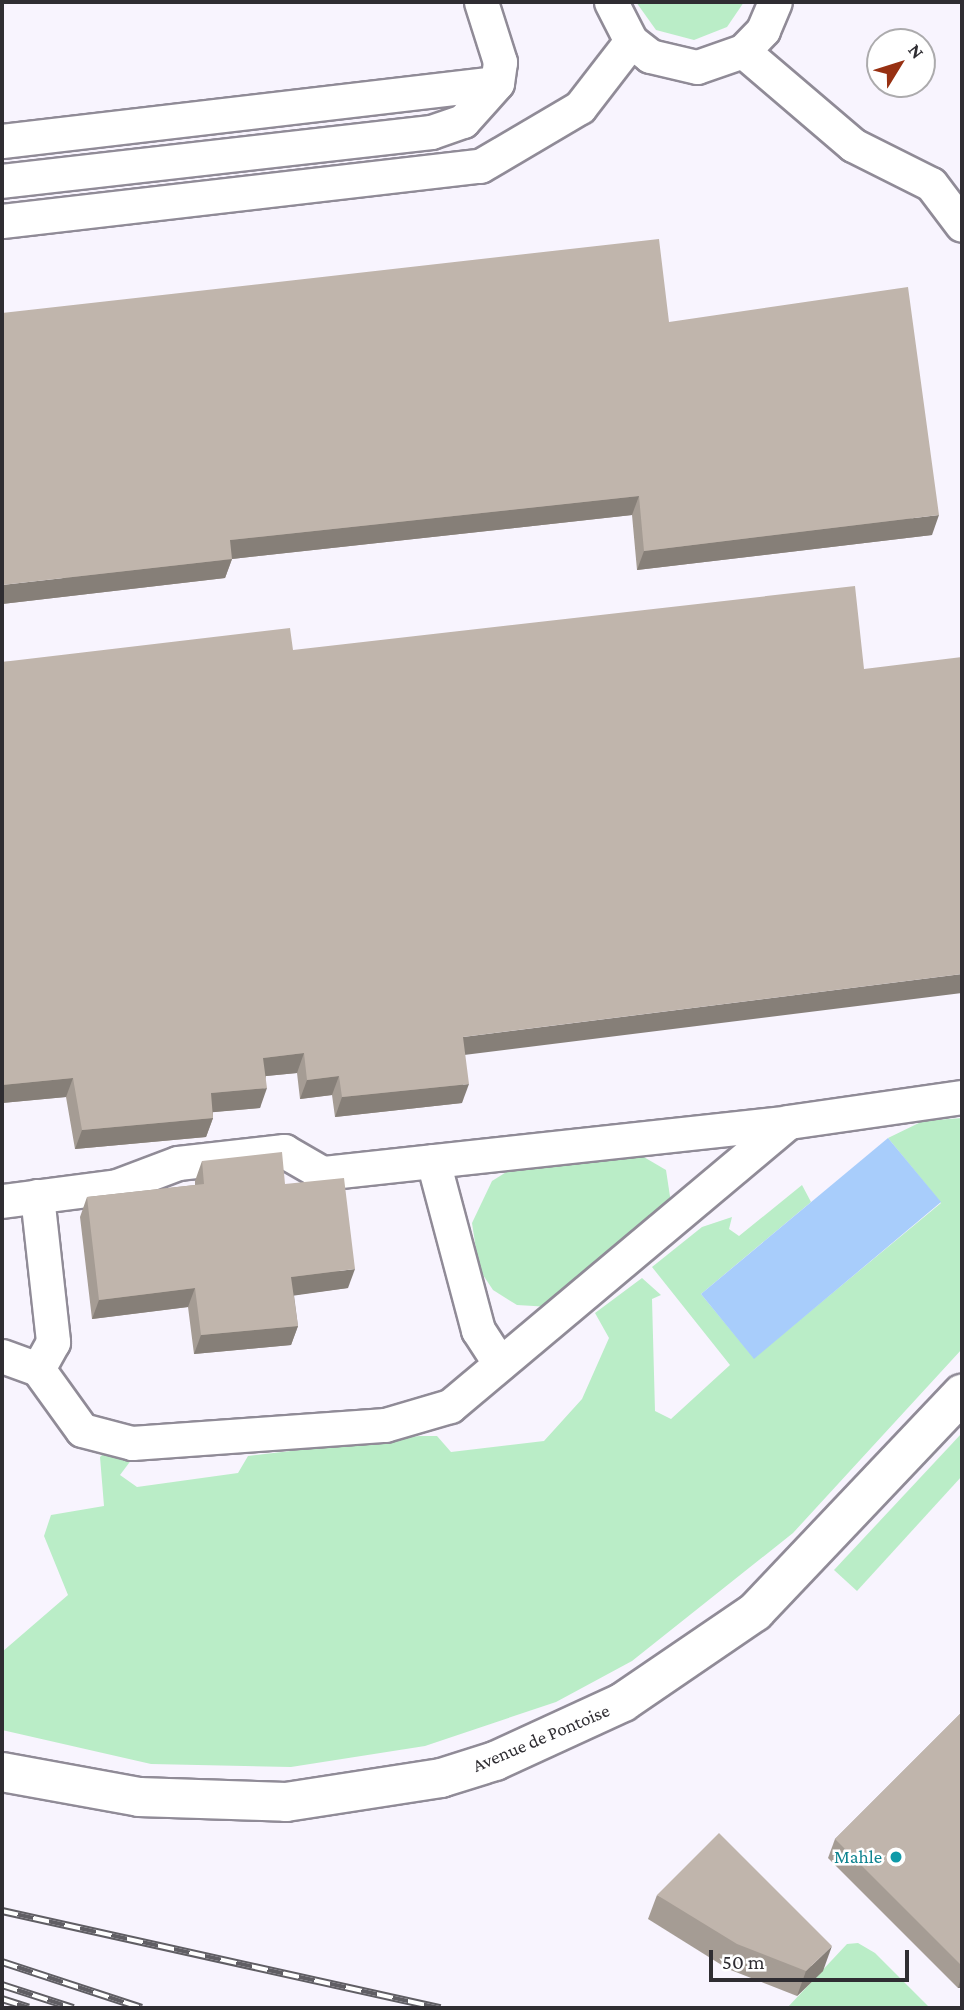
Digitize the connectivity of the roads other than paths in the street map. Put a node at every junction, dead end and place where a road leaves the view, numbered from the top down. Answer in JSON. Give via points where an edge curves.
{"nodes":[{"id":1,"x":481,"y":2,"type":"edge"},
{"id":2,"x":611,"y":2,"type":"edge"},
{"id":3,"x":775,"y":2,"type":"edge"},
{"id":4,"x":631,"y":41,"type":"junction"},
{"id":5,"x":743,"y":51,"type":"junction"},
{"id":6,"x":497,"y":83,"type":"junction"},
{"id":7,"x":2,"y":141,"type":"edge"},
{"id":8,"x":2,"y":181,"type":"edge"},
{"id":9,"x":2,"y":221,"type":"edge"},
{"id":10,"x":962,"y":225,"type":"edge"},
{"id":11,"x":962,"y":1097,"type":"edge"},
{"id":12,"x":788,"y":1122,"type":"junction"},
{"id":13,"x":433,"y":1161,"type":"junction"},
{"id":14,"x":37,"y":1196,"type":"junction"},
{"id":15,"x":2,"y":1201,"type":"edge"},
{"id":16,"x":2,"y":1356,"type":"edge"},
{"id":17,"x":500,"y":1364,"type":"junction"},
{"id":18,"x":38,"y":1369,"type":"junction"},
{"id":19,"x":962,"y":1394,"type":"edge"},
{"id":20,"x":2,"y":1772,"type":"edge"}],
"edges":[{"from":1,"to":6,"type":"lane","via":[[500,62]]},
{"from":2,"to":4,"type":"lane"},
{"from":3,"to":5,"type":"lane"},
{"from":4,"to":5,"type":"lane","via":[[673,65],[709,65]]},
{"from":4,"to":9,"type":"lane","via":[[580,107],[480,166]]},
{"from":5,"to":10,"type":"lane","via":[[853,145],[931,184]]},
{"from":6,"to":7,"type":"lane"},
{"from":6,"to":8,"type":"lane","via":[[463,121],[431,132]]},
{"from":11,"to":12,"type":"lane"},
{"from":12,"to":13,"type":"lane"},
{"from":12,"to":17,"type":"lane"},
{"from":13,"to":14,"type":"lane","via":[[322,1172],[284,1151],[178,1163],[117,1186]]},
{"from":13,"to":17,"type":"lane","via":[[478,1330]]},
{"from":14,"to":15,"type":"lane"},
{"from":14,"to":18,"type":"lane","via":[[53,1342]]},
{"from":16,"to":18,"type":"lane"},
{"from":17,"to":18,"type":"lane","via":[[450,1406],[385,1425],[132,1443],[82,1430]]},
{"from":19,"to":20,"type":"main road","name":"Avenue de Pontoise","via":[[822,1549],[755,1612],[623,1702],[495,1761],[441,1778],[286,1802],[139,1797]]}]}
